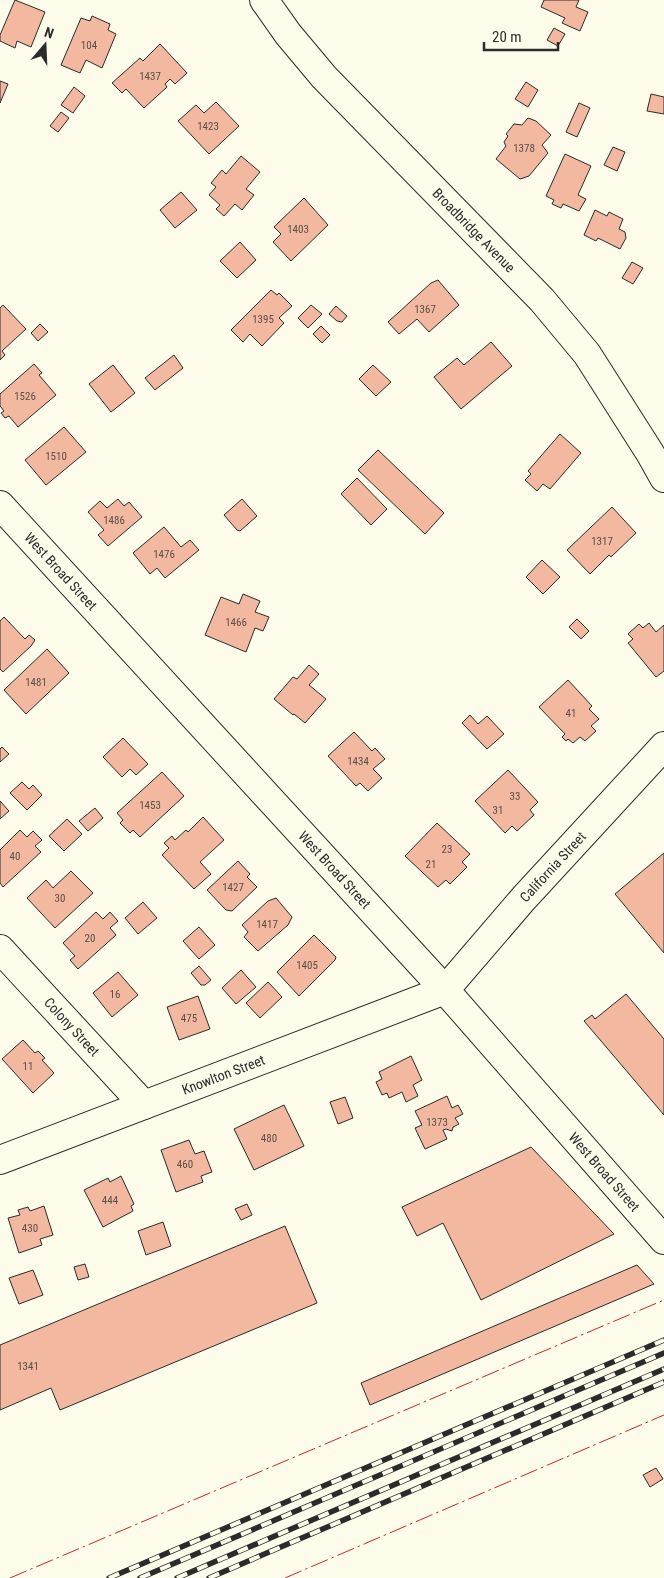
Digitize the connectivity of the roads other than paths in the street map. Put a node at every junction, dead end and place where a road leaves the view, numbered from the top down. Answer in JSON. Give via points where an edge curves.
{"nodes":[{"id":1,"x":264,"y":0,"type":"edge"},
{"id":2,"x":664,"y":478,"type":"edge"},
{"id":3,"x":0,"y":505,"type":"edge"},
{"id":4,"x":664,"y":746,"type":"edge"},
{"id":5,"x":0,"y":949,"type":"edge"},
{"id":6,"x":445,"y":990,"type":"junction"},
{"id":7,"x":144,"y":1105,"type":"junction"},
{"id":8,"x":0,"y":1160,"type":"edge"},
{"id":9,"x":664,"y":1240,"type":"edge"}],
"edges":[{"from":1,"to":2,"type":"street","name":"Broadbridge Avenue","via":[[324,77],[568,330],[587,354]]},
{"from":3,"to":6,"type":"street","name":"West Broad Street"},
{"from":4,"to":6,"type":"street","name":"California Street","via":[[524,898]]},
{"from":5,"to":7,"type":"street","name":"Colony Street"},
{"from":6,"to":7,"type":"street","name":"Knowlton Street"},
{"from":6,"to":9,"type":"street","name":"West Broad Street"},
{"from":7,"to":8,"type":"street","name":"Knowlton Street"}]}
